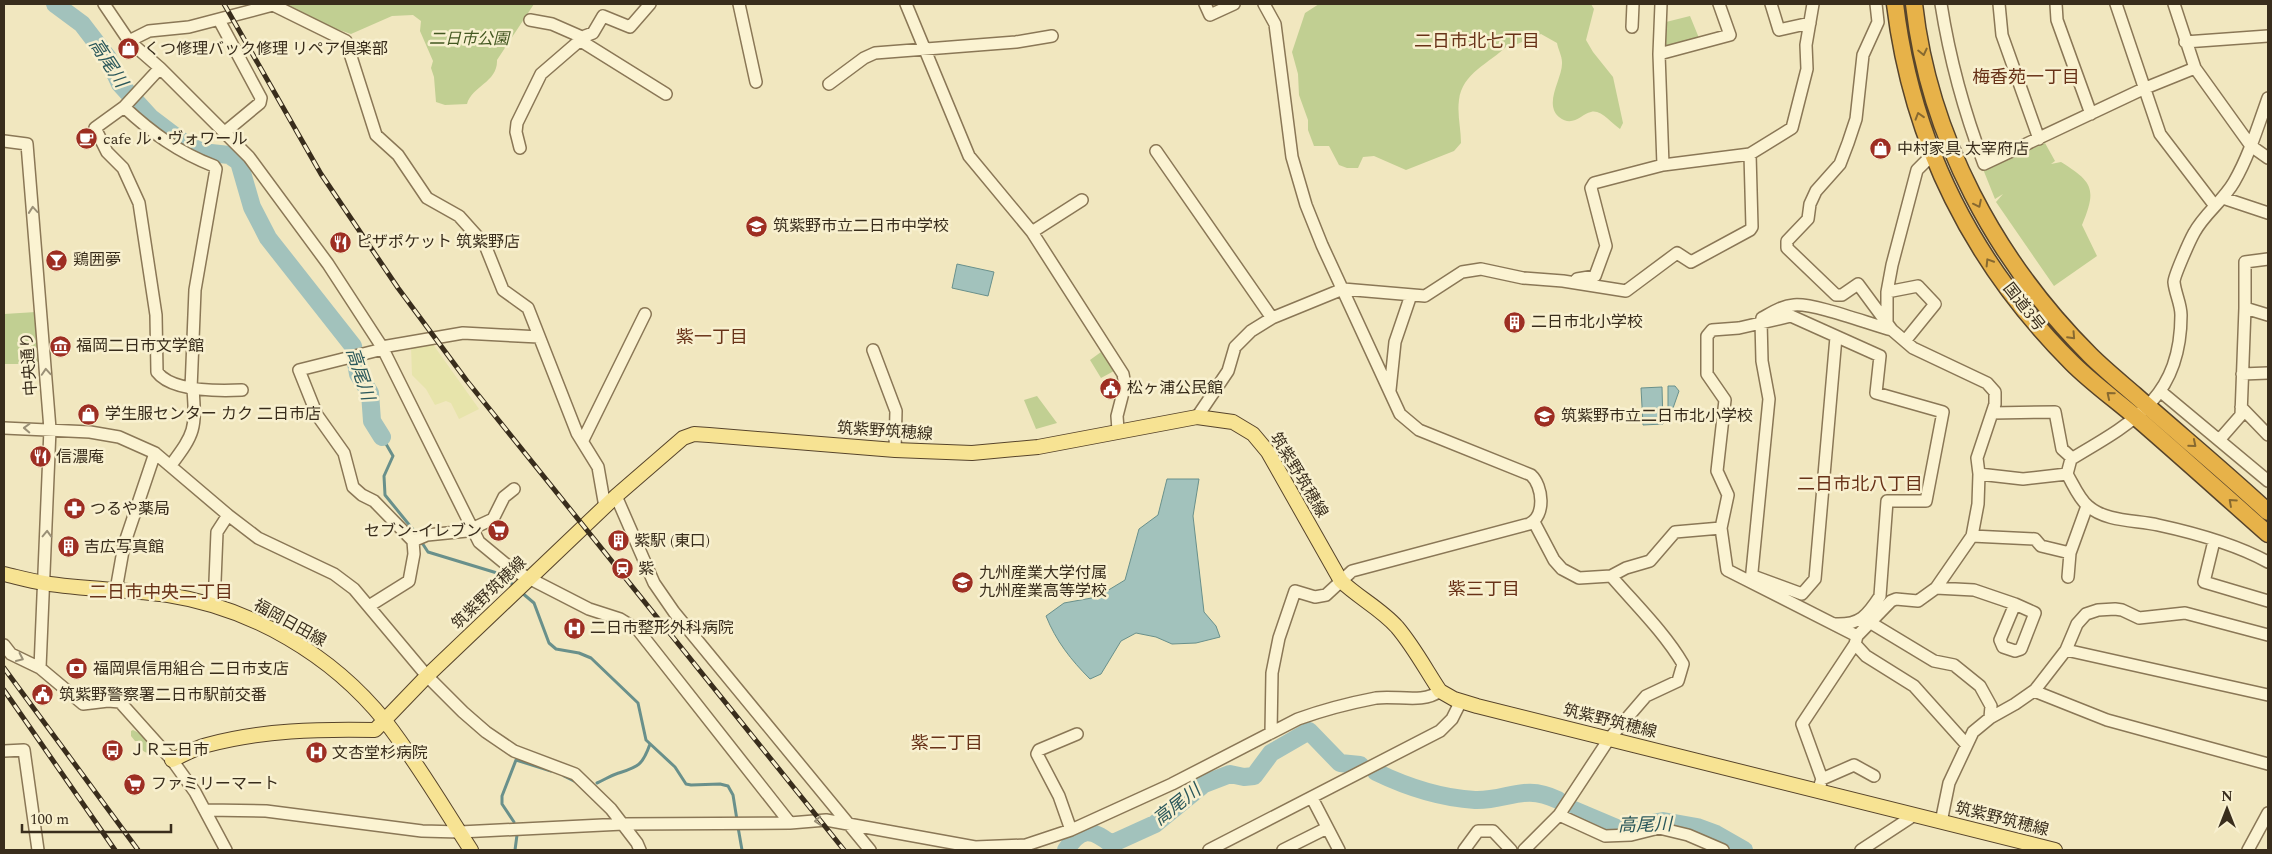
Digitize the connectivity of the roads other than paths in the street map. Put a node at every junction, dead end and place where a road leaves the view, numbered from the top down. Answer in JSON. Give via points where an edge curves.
{"nodes":[{"id":1,"x":104,"y":4,"type":"edge"},
{"id":2,"x":650,"y":4,"type":"edge"},
{"id":3,"x":739,"y":4,"type":"edge"},
{"id":4,"x":906,"y":4,"type":"edge"},
{"id":5,"x":1205,"y":4,"type":"edge"},
{"id":6,"x":1234,"y":4,"type":"edge"},
{"id":7,"x":1633,"y":4,"type":"edge"},
{"id":8,"x":1661,"y":4,"type":"edge"},
{"id":9,"x":1719,"y":4,"type":"edge"},
{"id":10,"x":1771,"y":4,"type":"edge"},
{"id":11,"x":1813,"y":4,"type":"edge"},
{"id":12,"x":1876,"y":4,"type":"edge"},
{"id":13,"x":1895,"y":4,"type":"edge"},
{"id":14,"x":1914,"y":4,"type":"edge"},
{"id":15,"x":1941,"y":4,"type":"edge"},
{"id":16,"x":1999,"y":4,"type":"edge"},
{"id":17,"x":2056,"y":4,"type":"edge"},
{"id":18,"x":2116,"y":4,"type":"edge"},
{"id":19,"x":2174,"y":4,"type":"edge"},
{"id":20,"x":1268,"y":6,"type":"edge"},
{"id":21,"x":219,"y":20,"type":"junction"},
{"id":22,"x":530,"y":20,"type":"dead end"},
{"id":23,"x":1810,"y":23,"type":"junction"},
{"id":24,"x":1632,"y":27,"type":"dead end"},
{"id":25,"x":1052,"y":36,"type":"dead end"},
{"id":26,"x":2268,"y":36,"type":"edge"},
{"id":27,"x":582,"y":39,"type":"junction"},
{"id":28,"x":129,"y":41,"type":"junction"},
{"id":29,"x":2185,"y":42,"type":"junction"},
{"id":30,"x":926,"y":51,"type":"junction"},
{"id":31,"x":1659,"y":54,"type":"junction"},
{"id":32,"x":160,"y":68,"type":"junction"},
{"id":33,"x":2195,"y":68,"type":"junction"},
{"id":34,"x":756,"y":82,"type":"dead end"},
{"id":35,"x":829,"y":84,"type":"dead end"},
{"id":36,"x":2144,"y":89,"type":"junction"},
{"id":37,"x":666,"y":94,"type":"dead end"},
{"id":38,"x":2268,"y":98,"type":"edge"},
{"id":39,"x":125,"y":106,"type":"junction"},
{"id":40,"x":2091,"y":114,"type":"junction"},
{"id":41,"x":225,"y":132,"type":"junction"},
{"id":42,"x":2039,"y":139,"type":"junction"},
{"id":43,"x":4,"y":141,"type":"edge"},
{"id":44,"x":2251,"y":146,"type":"junction"},
{"id":45,"x":520,"y":148,"type":"dead end"},
{"id":46,"x":1156,"y":151,"type":"dead end"},
{"id":47,"x":1750,"y":154,"type":"junction"},
{"id":48,"x":1932,"y":155,"type":"junction"},
{"id":49,"x":2268,"y":158,"type":"edge"},
{"id":50,"x":1663,"y":165,"type":"junction"},
{"id":51,"x":1082,"y":200,"type":"dead end"},
{"id":52,"x":2219,"y":202,"type":"junction"},
{"id":53,"x":2268,"y":213,"type":"edge"},
{"id":54,"x":1032,"y":232,"type":"junction"},
{"id":55,"x":2268,"y":259,"type":"edge"},
{"id":56,"x":1563,"y":281,"type":"junction"},
{"id":57,"x":1343,"y":289,"type":"junction"},
{"id":58,"x":1887,"y":292,"type":"junction"},
{"id":59,"x":1412,"y":295,"type":"junction"},
{"id":60,"x":2245,"y":308,"type":"junction"},
{"id":61,"x":645,"y":314,"type":"dead end"},
{"id":62,"x":2268,"y":315,"type":"edge"},
{"id":63,"x":1272,"y":318,"type":"junction"},
{"id":64,"x":1756,"y":323,"type":"junction"},
{"id":65,"x":1890,"y":328,"type":"junction"},
{"id":66,"x":539,"y":336,"type":"junction"},
{"id":67,"x":1836,"y":337,"type":"junction"},
{"id":68,"x":1905,"y":342,"type":"junction"},
{"id":69,"x":382,"y":348,"type":"junction"},
{"id":70,"x":873,"y":350,"type":"dead end"},
{"id":71,"x":2268,"y":373,"type":"edge"},
{"id":72,"x":2242,"y":374,"type":"junction"},
{"id":73,"x":192,"y":389,"type":"junction"},
{"id":74,"x":242,"y":390,"type":"dead end"},
{"id":75,"x":2160,"y":391,"type":"junction"},
{"id":76,"x":1390,"y":392,"type":"junction"},
{"id":77,"x":2241,"y":407,"type":"junction"},
{"id":78,"x":2142,"y":412,"type":"junction"},
{"id":79,"x":1992,"y":413,"type":"junction"},
{"id":80,"x":1197,"y":417,"type":"junction"},
{"id":81,"x":4,"y":428,"type":"edge"},
{"id":82,"x":50,"y":429,"type":"junction"},
{"id":83,"x":1118,"y":430,"type":"junction"},
{"id":84,"x":2268,"y":435,"type":"edge"},
{"id":85,"x":2220,"y":439,"type":"junction"},
{"id":86,"x":583,"y":440,"type":"junction"},
{"id":87,"x":895,"y":450,"type":"junction"},
{"id":88,"x":155,"y":453,"type":"junction"},
{"id":89,"x":2072,"y":458,"type":"junction"},
{"id":90,"x":171,"y":465,"type":"junction"},
{"id":91,"x":1979,"y":474,"type":"junction"},
{"id":92,"x":2067,"y":474,"type":"junction"},
{"id":93,"x":2268,"y":481,"type":"edge"},
{"id":94,"x":514,"y":490,"type":"dead end"},
{"id":95,"x":616,"y":496,"type":"junction"},
{"id":96,"x":2087,"y":506,"type":"junction"},
{"id":97,"x":605,"y":507,"type":"junction"},
{"id":98,"x":2268,"y":512,"type":"edge"},
{"id":99,"x":228,"y":516,"type":"junction"},
{"id":100,"x":1534,"y":522,"type":"junction"},
{"id":101,"x":1721,"y":528,"type":"junction"},
{"id":102,"x":472,"y":529,"type":"junction"},
{"id":103,"x":2268,"y":534,"type":"edge"},
{"id":104,"x":1972,"y":536,"type":"junction"},
{"id":105,"x":418,"y":539,"type":"junction"},
{"id":106,"x":2214,"y":541,"type":"junction"},
{"id":107,"x":2070,"y":553,"type":"junction"},
{"id":108,"x":2268,"y":562,"type":"edge"},
{"id":109,"x":4,"y":574,"type":"edge"},
{"id":110,"x":1611,"y":576,"type":"junction"},
{"id":111,"x":2068,"y":577,"type":"dead end"},
{"id":112,"x":1752,"y":579,"type":"junction"},
{"id":113,"x":528,"y":580,"type":"junction"},
{"id":114,"x":1341,"y":581,"type":"junction"},
{"id":115,"x":45,"y":583,"type":"junction"},
{"id":116,"x":1936,"y":588,"type":"junction"},
{"id":117,"x":116,"y":590,"type":"junction"},
{"id":118,"x":2268,"y":601,"type":"edge"},
{"id":119,"x":2015,"y":604,"type":"dead end"},
{"id":120,"x":214,"y":606,"type":"junction"},
{"id":121,"x":369,"y":606,"type":"junction"},
{"id":122,"x":1871,"y":623,"type":"junction"},
{"id":123,"x":1835,"y":624,"type":"junction"},
{"id":124,"x":2268,"y":635,"type":"edge"},
{"id":125,"x":1856,"y":640,"type":"junction"},
{"id":126,"x":4,"y":645,"type":"edge"},
{"id":127,"x":2066,"y":650,"type":"junction"},
{"id":128,"x":40,"y":668,"type":"junction"},
{"id":129,"x":427,"y":676,"type":"junction"},
{"id":130,"x":1440,"y":691,"type":"junction"},
{"id":131,"x":2034,"y":691,"type":"junction"},
{"id":132,"x":2268,"y":695,"type":"edge"},
{"id":133,"x":1461,"y":701,"type":"junction"},
{"id":134,"x":1990,"y":718,"type":"junction"},
{"id":135,"x":384,"y":720,"type":"junction"},
{"id":136,"x":1271,"y":733,"type":"junction"},
{"id":137,"x":1077,"y":734,"type":"dead end"},
{"id":138,"x":1609,"y":739,"type":"junction"},
{"id":139,"x":1966,"y":744,"type":"junction"},
{"id":140,"x":4,"y":751,"type":"edge"},
{"id":141,"x":172,"y":760,"type":"junction"},
{"id":142,"x":2268,"y":764,"type":"edge"},
{"id":143,"x":1874,"y":776,"type":"dead end"},
{"id":144,"x":1820,"y":785,"type":"junction"},
{"id":145,"x":1312,"y":798,"type":"junction"},
{"id":146,"x":206,"y":810,"type":"junction"},
{"id":147,"x":2268,"y":813,"type":"edge"},
{"id":148,"x":1559,"y":815,"type":"junction"},
{"id":149,"x":1913,"y":816,"type":"junction"},
{"id":150,"x":846,"y":822,"type":"junction"},
{"id":151,"x":1941,"y":822,"type":"junction"},
{"id":152,"x":790,"y":823,"type":"junction"},
{"id":153,"x":623,"y":824,"type":"junction"},
{"id":154,"x":1327,"y":828,"type":"junction"},
{"id":155,"x":1071,"y":830,"type":"junction"},
{"id":156,"x":460,"y":832,"type":"junction"},
{"id":157,"x":995,"y":849,"type":"edge"},
{"id":158,"x":1216,"y":849,"type":"edge"},
{"id":159,"x":38,"y":850,"type":"edge"},
{"id":160,"x":226,"y":850,"type":"edge"},
{"id":161,"x":471,"y":850,"type":"edge"},
{"id":162,"x":640,"y":850,"type":"edge"},
{"id":163,"x":870,"y":850,"type":"edge"},
{"id":164,"x":1283,"y":850,"type":"edge"},
{"id":165,"x":1339,"y":850,"type":"edge"},
{"id":166,"x":1464,"y":850,"type":"edge"},
{"id":167,"x":1511,"y":850,"type":"edge"},
{"id":168,"x":1524,"y":850,"type":"edge"},
{"id":169,"x":1723,"y":850,"type":"edge"},
{"id":170,"x":1861,"y":850,"type":"edge"},
{"id":171,"x":2055,"y":850,"type":"edge"},
{"id":172,"x":2248,"y":850,"type":"edge"}],
"edges":[{"from":1,"to":28,"type":"street"},
{"from":2,"to":27,"type":"street","via":[[630,27],[603,16],[593,33]]},
{"from":3,"to":34,"type":"street"},
{"from":4,"to":30,"type":"street"},
{"from":5,"to":6,"type":"street","via":[[1210,16]]},
{"from":7,"to":24,"type":"street"},
{"from":8,"to":31,"type":"street"},
{"from":9,"to":31,"type":"street","via":[[1730,35]]},
{"from":10,"to":23,"type":"street","via":[[1779,30]]},
{"from":11,"to":23,"type":"street"},
{"from":12,"to":65,"type":"street","via":[[1878,22],[1863,55],[1856,119],[1848,144],[1840,164],[1816,191],[1808,220],[1787,242],[1787,248],[1836,295],[1842,295],[1858,284]]},
{"from":48,"to":13,"type":"highway","name":"国道3号","one_way":true,"via":[[1914,97]]},
{"from":14,"to":78,"type":"highway","name":"国道3号","one_way":true,"via":[[1932,90],[1951,148],[1982,212],[2042,303]]},
{"from":15,"to":42,"type":"street","via":[[1965,115],[1984,164]]},
{"from":16,"to":42,"type":"street","via":[[2002,35]]},
{"from":17,"to":40,"type":"street","via":[[2057,20]]},
{"from":18,"to":36,"type":"street"},
{"from":19,"to":29,"type":"street"},
{"from":20,"to":57,"type":"street","via":[[1275,24],[1292,157],[1306,205]]},
{"from":21,"to":28,"type":"street","via":[[149,31]]},
{"from":21,"to":41,"type":"street","via":[[261,98],[260,103]]},
{"from":21,"to":66,"type":"street","via":[[273,5],[346,41],[376,135],[398,155],[427,198],[459,216],[484,245],[503,290],[528,308]]},
{"from":22,"to":27,"type":"street","via":[[552,24]]},
{"from":23,"to":47,"type":"street","via":[[1806,45],[1807,69],[1793,125]]},
{"from":25,"to":30,"type":"street"},
{"from":26,"to":29,"type":"street"},
{"from":27,"to":37,"type":"street"},
{"from":27,"to":45,"type":"street","via":[[541,74],[517,123]]},
{"from":28,"to":32,"type":"street"},
{"from":29,"to":33,"type":"street"},
{"from":30,"to":35,"type":"street","via":[[875,53]]},
{"from":30,"to":54,"type":"street","via":[[969,156]]},
{"from":31,"to":50,"type":"street"},
{"from":32,"to":39,"type":"street"},
{"from":32,"to":41,"type":"street"},
{"from":33,"to":36,"type":"street"},
{"from":33,"to":44,"type":"street"},
{"from":36,"to":40,"type":"street"},
{"from":36,"to":52,"type":"street","via":[[2160,134]]},
{"from":38,"to":44,"type":"street"},
{"from":39,"to":73,"type":"street","via":[[157,136],[216,170],[195,290]]},
{"from":39,"to":73,"type":"street","via":[[95,128],[107,152],[123,168],[139,203],[156,315],[158,372],[162,377]]},
{"from":40,"to":42,"type":"street"},
{"from":41,"to":69,"type":"street","via":[[263,174],[328,264]]},
{"from":82,"to":43,"type":"street","name":"中央通り","one_way":true,"via":[[27,144]]},
{"from":44,"to":49,"type":"street"},
{"from":44,"to":52,"type":"street","via":[[2234,182]]},
{"from":46,"to":63,"type":"street"},
{"from":47,"to":50,"type":"street"},
{"from":47,"to":56,"type":"street","via":[[1750,230],[1691,262],[1677,253],[1626,291]]},
{"from":48,"to":58,"type":"street","via":[[1917,170]]},
{"from":78,"to":48,"type":"highway","name":"国道3号","one_way":true,"via":[[2073,364],[2022,308],[1970,230]]},
{"from":50,"to":56,"type":"street","via":[[1594,183],[1591,188],[1605,249],[1595,276]]},
{"from":51,"to":54,"type":"street"},
{"from":52,"to":53,"type":"street"},
{"from":52,"to":75,"type":"street","via":[[2194,231],[2174,281],[2181,304],[2180,331],[2174,368]]},
{"from":54,"to":83,"type":"street","via":[[1123,374],[1125,385],[1117,416]]},
{"from":55,"to":60,"type":"street","via":[[2245,262]]},
{"from":56,"to":59,"type":"street","via":[[1523,278],[1492,270],[1470,270],[1430,294]]},
{"from":57,"to":59,"type":"street"},
{"from":57,"to":63,"type":"street"},
{"from":57,"to":76,"type":"street"},
{"from":58,"to":65,"type":"street"},
{"from":58,"to":68,"type":"street","via":[[1918,286],[1935,304]]},
{"from":59,"to":76,"type":"street","via":[[1395,342]]},
{"from":60,"to":62,"type":"street"},
{"from":60,"to":72,"type":"street"},
{"from":61,"to":86,"type":"street"},
{"from":63,"to":80,"type":"street","via":[[1251,331],[1236,347],[1228,371]]},
{"from":64,"to":65,"type":"street","via":[[1783,307],[1796,304]]},
{"from":64,"to":67,"type":"street","via":[[1791,316]]},
{"from":64,"to":101,"type":"street","via":[[1712,330],[1708,336],[1707,374],[1725,400],[1717,471],[1728,495]]},
{"from":64,"to":112,"type":"street","via":[[1768,399]]},
{"from":65,"to":68,"type":"street"},
{"from":66,"to":69,"type":"street","via":[[464,332]]},
{"from":66,"to":86,"type":"street","via":[[577,433]]},
{"from":67,"to":112,"type":"street","via":[[1815,579],[1802,594]]},
{"from":67,"to":123,"type":"street","via":[[1880,356],[1876,393],[1943,412],[1926,501],[1887,501],[1880,596],[1858,622]]},
{"from":68,"to":79,"type":"street","via":[[1987,383],[1996,395]]},
{"from":69,"to":102,"type":"street"},
{"from":69,"to":105,"type":"street","via":[[299,370],[317,416],[344,453],[353,486]]},
{"from":70,"to":87,"type":"street","via":[[896,410]]},
{"from":71,"to":72,"type":"street"},
{"from":72,"to":77,"type":"street"},
{"from":73,"to":74,"type":"street"},
{"from":73,"to":90,"type":"street","via":[[195,418],[190,439]]},
{"from":75,"to":78,"type":"street"},
{"from":75,"to":85,"type":"street"},
{"from":76,"to":100,"type":"street","via":[[1400,414],[1419,430],[1535,478],[1541,495],[1540,510]]},
{"from":77,"to":84,"type":"street"},
{"from":77,"to":85,"type":"street","via":[[2240,418]]},
{"from":78,"to":89,"type":"street","via":[[2114,434]]},
{"from":78,"to":98,"type":"highway","name":"国道3号","one_way":true,"via":[[2228,475]]},
{"from":103,"to":78,"type":"highway","name":"国道3号","one_way":true},
{"from":79,"to":89,"type":"street","via":[[2055,412],[2062,449]]},
{"from":79,"to":91,"type":"street","via":[[1977,458]]},
{"from":80,"to":83,"type":"main road","name":"筑紫野筑穂線"},
{"from":80,"to":114,"type":"main road","name":"筑紫野筑穂線","via":[[1233,422],[1253,434],[1268,452]]},
{"from":82,"to":81,"type":"street","one_way":true},
{"from":82,"to":88,"type":"street","via":[[120,437]]},
{"from":115,"to":82,"type":"street","name":"中央通り","one_way":true},
{"from":83,"to":87,"type":"main road","name":"筑紫野筑穂線","via":[[1038,447],[999,451]]},
{"from":85,"to":93,"type":"street"},
{"from":86,"to":97,"type":"street","via":[[598,467]]},
{"from":87,"to":95,"type":"main road","name":"筑紫野筑穂線","via":[[694,434],[674,444]]},
{"from":88,"to":90,"type":"street"},
{"from":88,"to":117,"type":"street","via":[[124,546]]},
{"from":89,"to":92,"type":"street"},
{"from":90,"to":99,"type":"street"},
{"from":91,"to":92,"type":"street","via":[[2023,479]]},
{"from":91,"to":104,"type":"street"},
{"from":92,"to":96,"type":"street"},
{"from":94,"to":102,"type":"street","via":[[504,497],[493,519]]},
{"from":95,"to":97,"type":"main road","name":"筑紫野筑穂線"},
{"from":95,"to":150,"type":"street","via":[[654,583],[669,605]]},
{"from":96,"to":106,"type":"street","via":[[2100,514]]},
{"from":96,"to":107,"type":"street"},
{"from":97,"to":113,"type":"main road","name":"筑紫野筑穂線"},
{"from":99,"to":120,"type":"street","via":[[217,532]]},
{"from":99,"to":121,"type":"street","via":[[269,544],[334,574]]},
{"from":100,"to":110,"type":"street","via":[[1562,569],[1579,578]]},
{"from":100,"to":114,"type":"street","via":[[1352,571]]},
{"from":101,"to":110,"type":"street","via":[[1675,532],[1653,558]]},
{"from":101,"to":112,"type":"street","via":[[1728,570]]},
{"from":102,"to":105,"type":"street"},
{"from":102,"to":113,"type":"street","via":[[479,542]]},
{"from":104,"to":107,"type":"street","via":[[2035,539],[2041,546]]},
{"from":104,"to":116,"type":"street"},
{"from":105,"to":121,"type":"street","via":[[409,581]]},
{"from":106,"to":108,"type":"street"},
{"from":106,"to":118,"type":"street","via":[[2204,582]]},
{"from":107,"to":111,"type":"street"},
{"from":109,"to":115,"type":"main road","name":"福岡日田線"},
{"from":110,"to":138,"type":"street","via":[[1670,642],[1683,664],[1678,681],[1646,696]]},
{"from":112,"to":123,"type":"street"},
{"from":113,"to":129,"type":"main road","name":"筑紫野筑穂線"},
{"from":113,"to":152,"type":"street","via":[[589,609],[620,619],[638,630]]},
{"from":114,"to":130,"type":"main road","name":"筑紫野筑穂線","via":[[1397,627]]},
{"from":114,"to":136,"type":"street","via":[[1326,595],[1314,597],[1295,591],[1279,638],[1272,673]]},
{"from":115,"to":117,"type":"main road","name":"福岡日田線"},
{"from":115,"to":128,"type":"street","name":"中央通り"},
{"from":116,"to":119,"type":"street","via":[[1974,590]]},
{"from":116,"to":122,"type":"street","via":[[1918,601],[1891,601]]},
{"from":117,"to":120,"type":"main road","name":"福岡日田線","via":[[169,595]]},
{"from":120,"to":135,"type":"main road","name":"福岡日田線","via":[[254,620],[299,644],[328,665]]},
{"from":121,"to":129,"type":"street"},
{"from":122,"to":125,"type":"street"},
{"from":122,"to":134,"type":"street","via":[[1934,661],[1954,665],[1980,686],[1991,706]]},
{"from":123,"to":125,"type":"street"},
{"from":124,"to":127,"type":"street","via":[[2185,613],[2139,618],[2122,610],[2098,610],[2082,618]]},
{"from":125,"to":139,"type":"street","via":[[1866,656],[1914,686]]},
{"from":125,"to":144,"type":"street","via":[[1802,724]]},
{"from":126,"to":128,"type":"street","one_way":true,"via":[[11,654]]},
{"from":127,"to":131,"type":"street"},
{"from":127,"to":132,"type":"street"},
{"from":128,"to":141,"type":"street","via":[[83,704],[120,702]]},
{"from":129,"to":135,"type":"main road","name":"筑紫野筑穂線"},
{"from":129,"to":153,"type":"street","via":[[486,732],[514,751],[575,774]]},
{"from":130,"to":133,"type":"main road","name":"筑紫野筑穂線"},
{"from":130,"to":136,"type":"street","via":[[1432,697],[1378,698],[1317,712]]},
{"from":131,"to":134,"type":"street"},
{"from":131,"to":142,"type":"street","via":[[2107,720]]},
{"from":133,"to":138,"type":"main road","name":"筑紫野筑穂線"},
{"from":133,"to":145,"type":"street","via":[[1445,728]]},
{"from":134,"to":139,"type":"street","via":[[1972,732]]},
{"from":135,"to":141,"type":"main road","via":[[375,730],[304,729],[226,741],[206,745]]},
{"from":135,"to":156,"type":"main road","name":"福岡日田線"},
{"from":136,"to":155,"type":"street","via":[[1172,784]]},
{"from":137,"to":155,"type":"street","via":[[1038,750],[1037,754],[1059,796]]},
{"from":138,"to":144,"type":"main road","name":"筑紫野筑穂線"},
{"from":138,"to":148,"type":"street"},
{"from":139,"to":151,"type":"street","via":[[1949,783]]},
{"from":140,"to":159,"type":"street","via":[[24,750]]},
{"from":141,"to":146,"type":"street"},
{"from":143,"to":144,"type":"street","via":[[1854,765]]},
{"from":144,"to":149,"type":"main road","name":"筑紫野筑穂線"},
{"from":145,"to":154,"type":"street"},
{"from":145,"to":158,"type":"street"},
{"from":146,"to":156,"type":"street","via":[[263,811]]},
{"from":146,"to":160,"type":"street"},
{"from":147,"to":172,"type":"street"},
{"from":148,"to":168,"type":"street"},
{"from":148,"to":169,"type":"street","via":[[1605,836],[1631,836],[1659,828]]},
{"from":149,"to":151,"type":"main road","name":"筑紫野筑穂線"},
{"from":149,"to":170,"type":"street"},
{"from":150,"to":152,"type":"street","one_way":true},
{"from":150,"to":157,"type":"street"},
{"from":150,"to":163,"type":"street"},
{"from":151,"to":171,"type":"main road","name":"筑紫野筑穂線"},
{"from":152,"to":153,"type":"street"},
{"from":153,"to":156,"type":"street"},
{"from":153,"to":162,"type":"street"},
{"from":154,"to":164,"type":"street"},
{"from":154,"to":165,"type":"street"},
{"from":155,"to":157,"type":"street","via":[[1026,845]]},
{"from":156,"to":161,"type":"main road","name":"福岡日田線"},
{"from":166,"to":167,"type":"street","via":[[1478,831],[1494,831]]}]}
